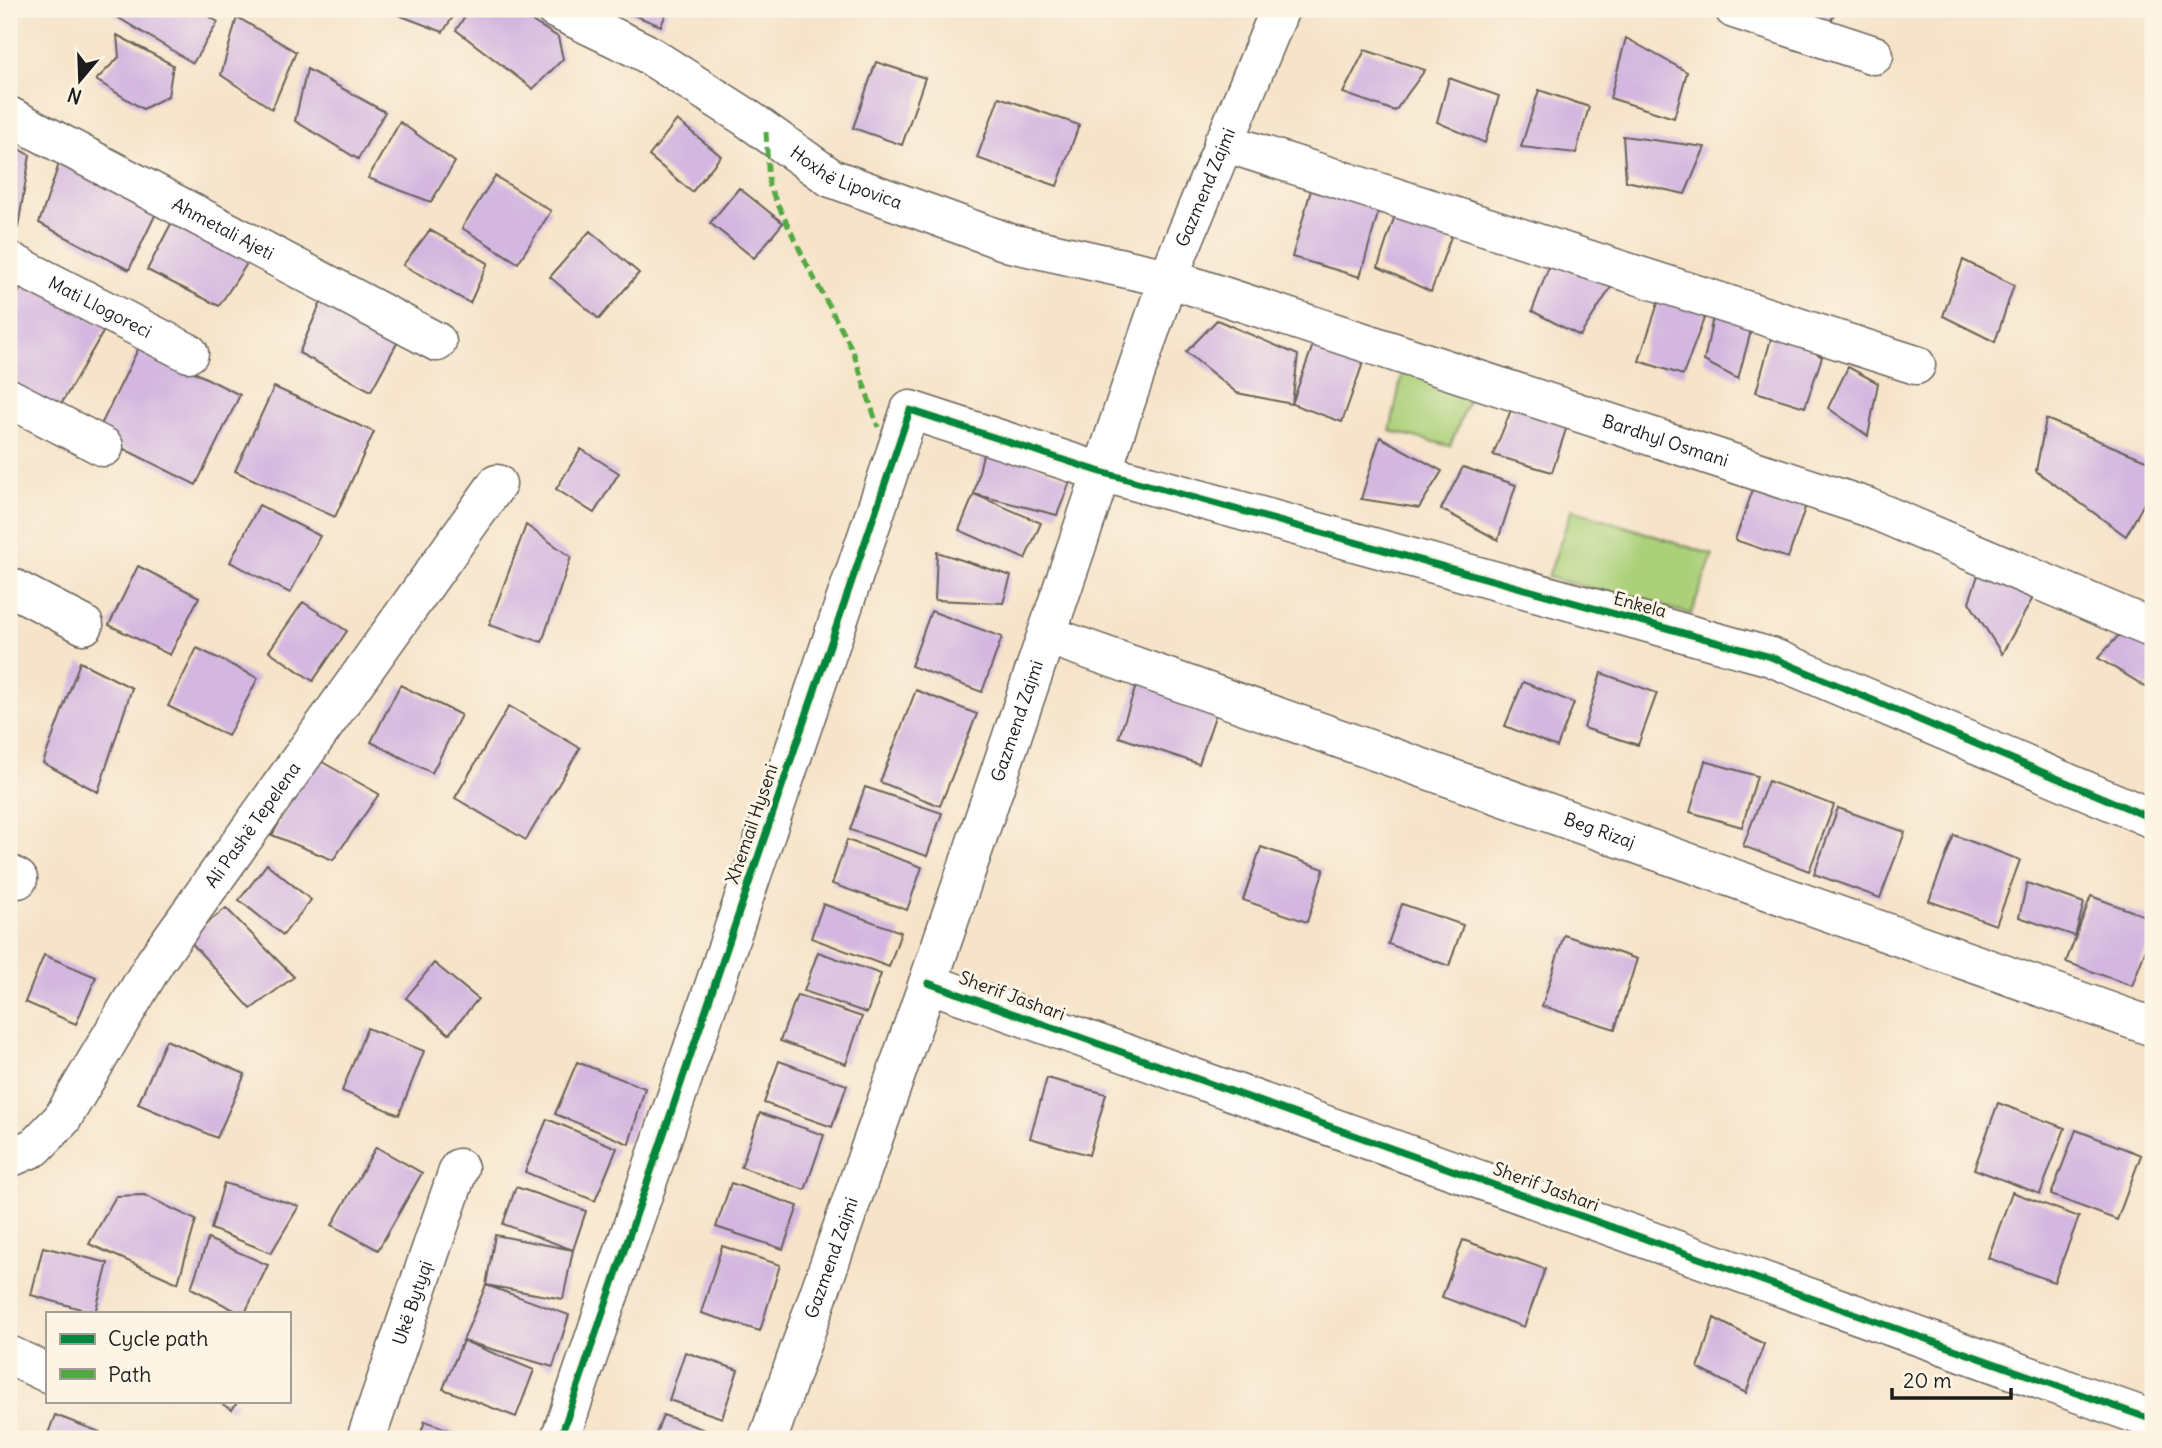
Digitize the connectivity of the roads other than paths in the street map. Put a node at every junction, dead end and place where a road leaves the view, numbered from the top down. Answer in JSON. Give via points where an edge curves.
{"nodes":[{"id":1,"x":555,"y":9,"type":"edge"},
{"id":2,"x":1280,"y":9,"type":"edge"},
{"id":3,"x":1734,"y":9,"type":"edge"},
{"id":4,"x":1874,"y":55,"type":"dead end"},
{"id":5,"x":9,"y":116,"type":"edge"},
{"id":6,"x":1223,"y":142,"type":"junction"},
{"id":7,"x":9,"y":261,"type":"edge"},
{"id":8,"x":1168,"y":278,"type":"junction"},
{"id":9,"x":437,"y":342,"type":"dead end"},
{"id":10,"x":189,"y":353,"type":"dead end"},
{"id":11,"x":1916,"y":365,"type":"dead end"},
{"id":12,"x":9,"y":398,"type":"edge"},
{"id":13,"x":104,"y":447,"type":"dead end"},
{"id":14,"x":1101,"y":472,"type":"junction"},
{"id":15,"x":497,"y":484,"type":"dead end"},
{"id":16,"x":9,"y":586,"type":"edge"},
{"id":17,"x":84,"y":625,"type":"dead end"},
{"id":18,"x":2153,"y":629,"type":"edge"},
{"id":19,"x":1047,"y":635,"type":"junction"},
{"id":20,"x":2153,"y":818,"type":"edge"},
{"id":21,"x":928,"y":984,"type":"junction"},
{"id":22,"x":2153,"y":1027,"type":"edge"},
{"id":23,"x":9,"y":1158,"type":"edge"},
{"id":24,"x":459,"y":1168,"type":"dead end"},
{"id":25,"x":9,"y":1355,"type":"edge"},
{"id":26,"x":46,"y":1373,"type":"edge"},
{"id":27,"x":2153,"y":1420,"type":"edge"},
{"id":28,"x":366,"y":1439,"type":"edge"},
{"id":29,"x":560,"y":1439,"type":"edge"},
{"id":30,"x":768,"y":1439,"type":"edge"}],
"edges":[{"from":1,"to":8,"type":"street","name":"Hoxhë Lipovica","via":[[643,52],[831,178],[1010,243]]},
{"from":2,"to":6,"type":"street","name":"Gazmend Zajmi"},
{"from":3,"to":4,"type":"street"},
{"from":5,"to":9,"type":"street","name":"Ahmetali Ajeti"},
{"from":6,"to":8,"type":"street","name":"Gazmend Zajmi"},
{"from":6,"to":11,"type":"street"},
{"from":7,"to":10,"type":"street","name":"Mati Llogoreci"},
{"from":8,"to":14,"type":"street","name":"Gazmend Zajmi"},
{"from":8,"to":18,"type":"street","name":"Bardhyl Osmani","via":[[1867,507]]},
{"from":12,"to":13,"type":"street"},
{"from":14,"to":19,"type":"street","name":"Gazmend Zajmi"},
{"from":14,"to":20,"type":"street","name":"Enkela","via":[[1771,657]]},
{"from":14,"to":29,"type":"street","name":"Xhemail Hyseni","via":[[910,410]]},
{"from":15,"to":23,"type":"street","name":"Ali Pashë Tepelena","via":[[155,962],[62,1119],[35,1147]]},
{"from":16,"to":17,"type":"street"},
{"from":19,"to":21,"type":"street","name":"Gazmend Zajmi"},
{"from":19,"to":22,"type":"street","name":"Beg Rizaj"},
{"from":21,"to":27,"type":"street","name":"Sherif Jashari"},
{"from":21,"to":30,"type":"street","name":"Gazmend Zajmi"},
{"from":24,"to":28,"type":"street","name":"Ukë Bytyqi"},
{"from":25,"to":26,"type":"street"}]}
